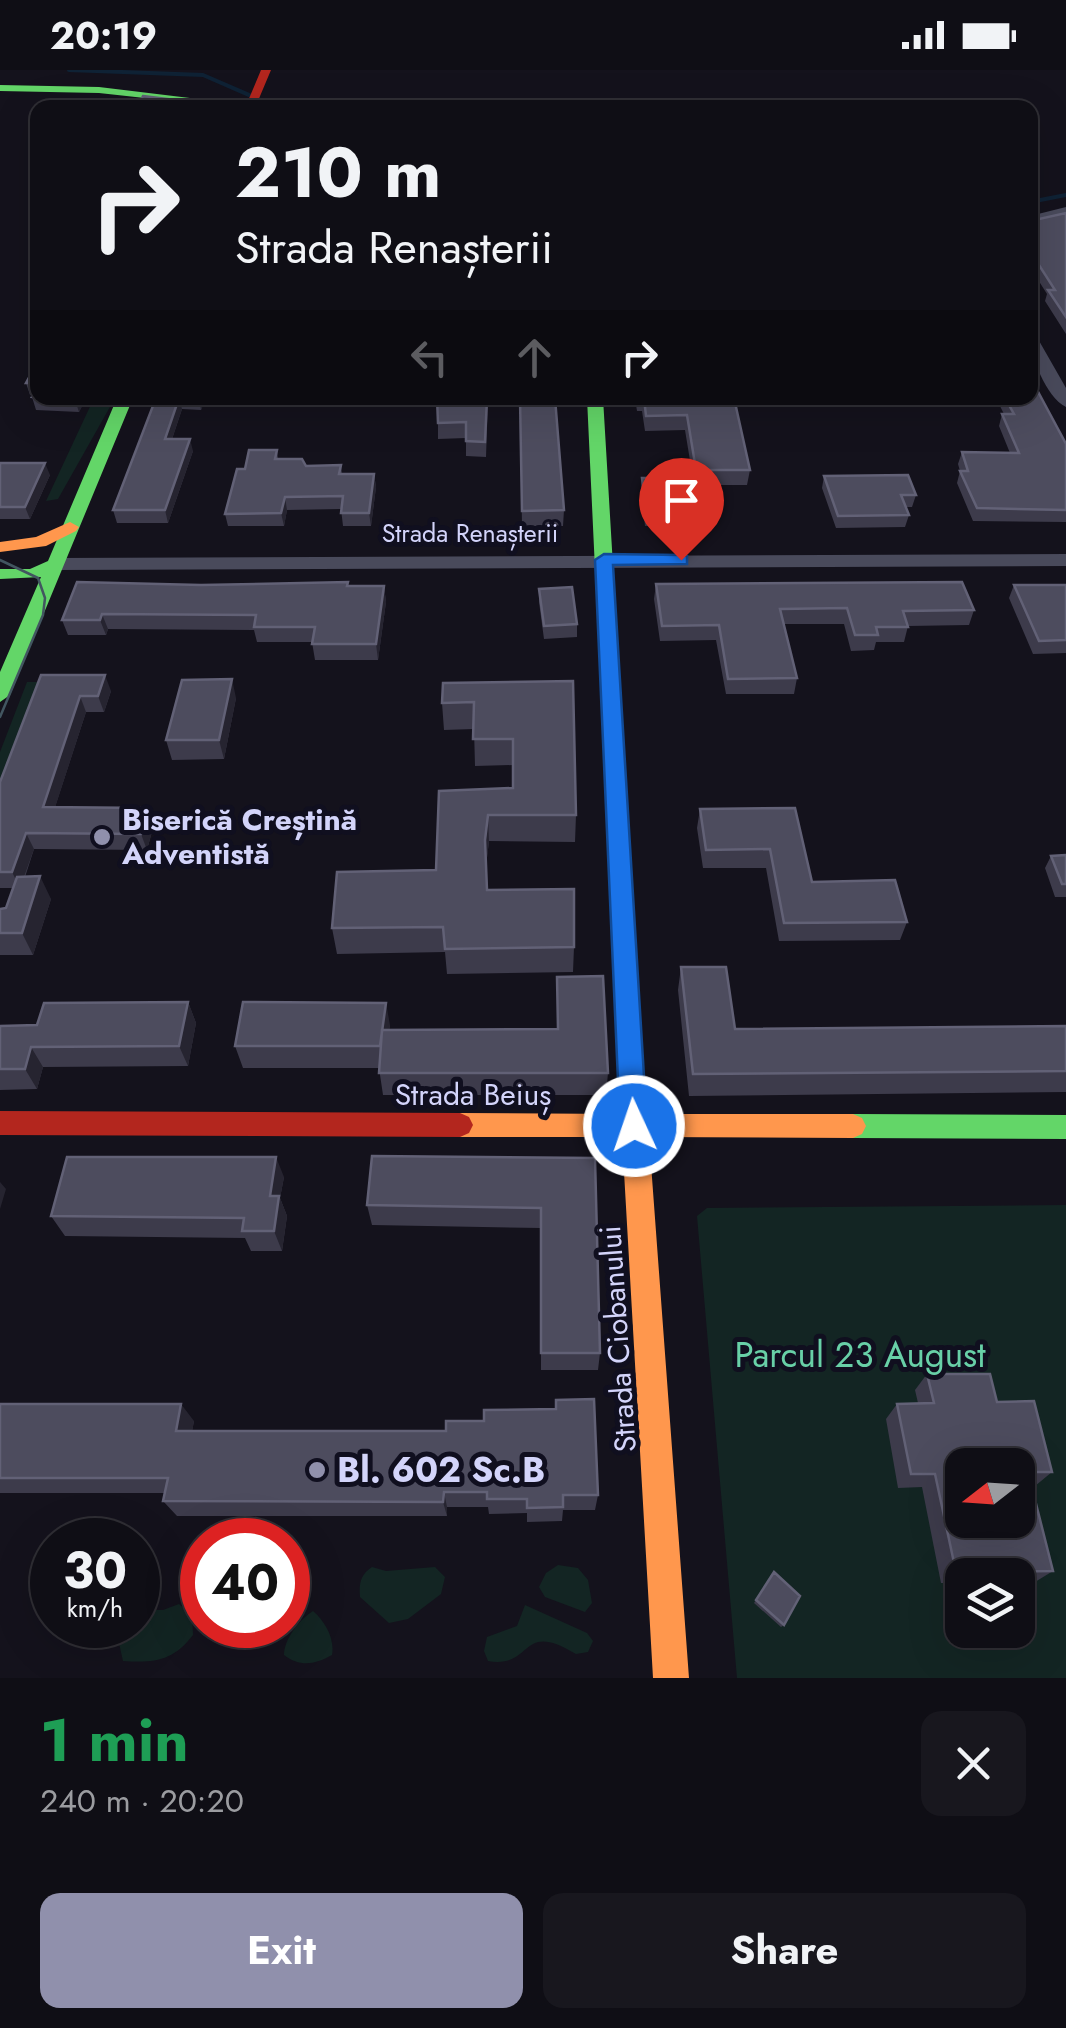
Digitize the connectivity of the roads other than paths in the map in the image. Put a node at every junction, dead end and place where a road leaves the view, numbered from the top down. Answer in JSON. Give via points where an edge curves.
{"nodes":[{"id":1,"x":0,"y":88,"type":"edge"},
{"id":2,"x":255,"y":95,"type":"edge"},
{"id":3,"x":166,"y":97,"type":"junction"},
{"id":4,"x":178,"y":100,"type":"edge"},
{"id":5,"x":1066,"y":211,"type":"edge"},
{"id":6,"x":1038,"y":218,"type":"edge"},
{"id":7,"x":1038,"y":352,"type":"edge"},
{"id":8,"x":1066,"y":402,"type":"edge"},
{"id":9,"x":123,"y":405,"type":"edge"},
{"id":10,"x":595,"y":405,"type":"edge"},
{"id":11,"x":70,"y":527,"type":"junction"},
{"id":12,"x":0,"y":548,"type":"edge"},
{"id":13,"x":604,"y":560,"type":"junction"},
{"id":14,"x":1066,"y":560,"type":"edge"},
{"id":15,"x":55,"y":564,"type":"junction"},
{"id":16,"x":0,"y":577,"type":"edge"},
{"id":17,"x":35,"y":612,"type":"junction"},
{"id":18,"x":0,"y":695,"type":"edge"},
{"id":19,"x":0,"y":1123,"type":"edge"},
{"id":20,"x":634,"y":1126,"type":"junction"},
{"id":21,"x":1066,"y":1127,"type":"edge"},
{"id":22,"x":672,"y":1678,"type":"edge"}],
"edges":[{"from":1,"to":3,"type":"street"},
{"from":2,"to":3,"type":"street"},
{"from":3,"to":4,"type":"street"},
{"from":5,"to":6,"type":"street"},
{"from":7,"to":8,"type":"street"},
{"from":9,"to":11,"type":"street"},
{"from":10,"to":13,"type":"street","name":"Strada Ciobanului"},
{"from":11,"to":12,"type":"street","via":[[40,542]]},
{"from":11,"to":15,"type":"street"},
{"from":12,"to":15,"type":"street","name":"Strada Renașterii","via":[[39,554]]},
{"from":13,"to":14,"type":"street","name":"Strada Renașterii"},
{"from":13,"to":15,"type":"street","name":"Strada Renașterii"},
{"from":13,"to":20,"type":"street","name":"Strada Ciobanului"},
{"from":15,"to":16,"type":"street","name":"Strada Renașterii"},
{"from":15,"to":17,"type":"street"},
{"from":16,"to":17,"type":"street"},
{"from":17,"to":18,"type":"street"},
{"from":19,"to":20,"type":"street","name":"Strada Beiuș"},
{"from":20,"to":21,"type":"street","name":"Strada Beiuș"},
{"from":20,"to":22,"type":"street","name":"Strada Ciobanului"}]}
